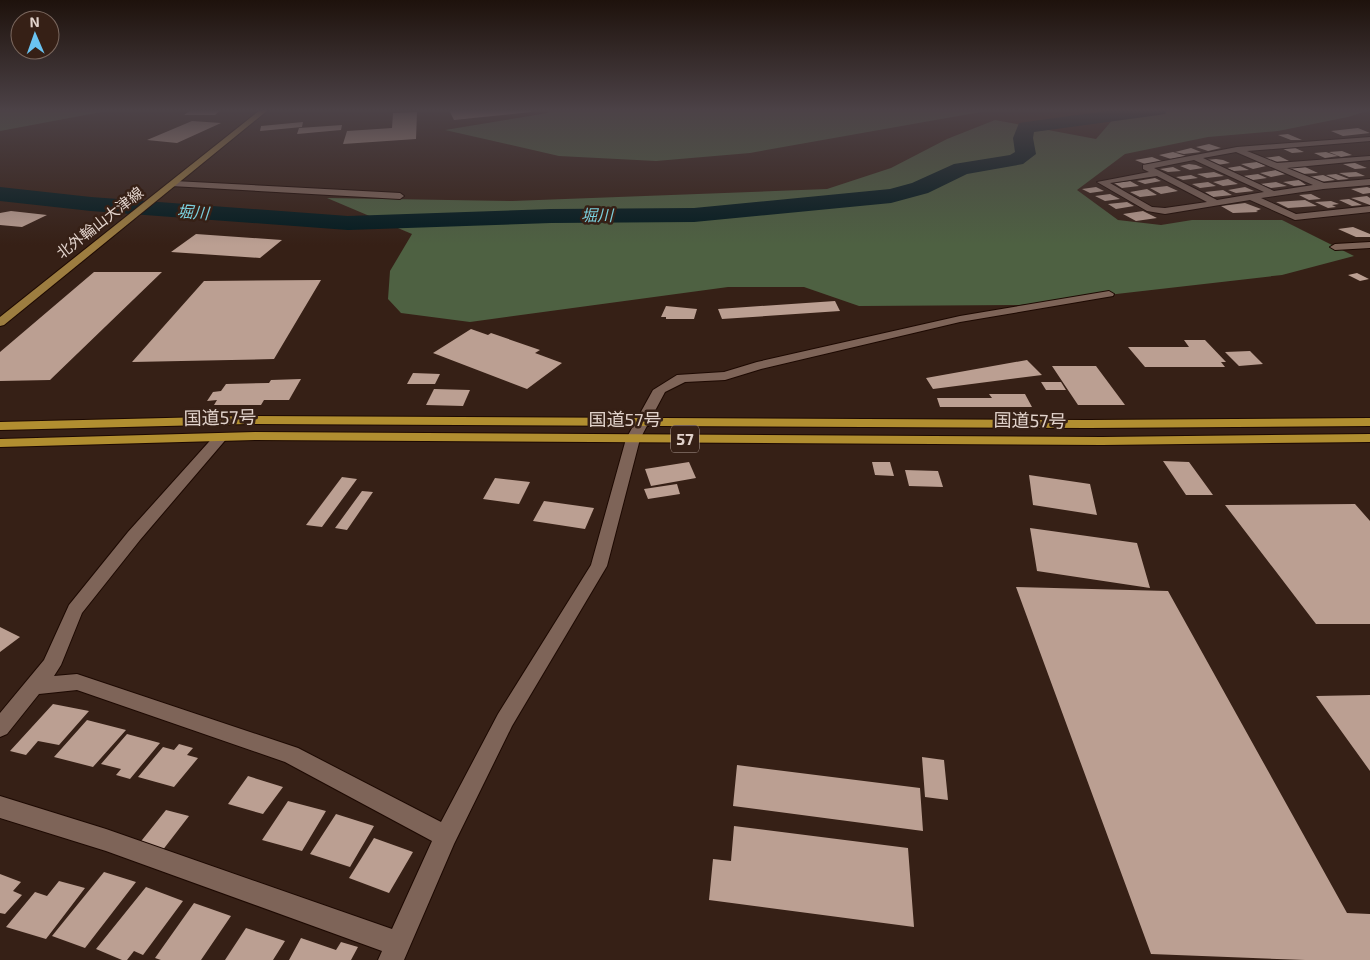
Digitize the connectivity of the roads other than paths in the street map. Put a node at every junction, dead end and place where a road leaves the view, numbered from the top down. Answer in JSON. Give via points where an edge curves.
{"nodes":[{"id":1,"x":210,"y":155,"type":"edge"},
{"id":2,"x":1209,"y":155,"type":"edge"},
{"id":3,"x":1250,"y":155,"type":"edge"},
{"id":4,"x":1194,"y":158,"type":"junction"},
{"id":5,"x":1370,"y":158,"type":"edge"},
{"id":6,"x":1275,"y":166,"type":"junction"},
{"id":7,"x":1159,"y":173,"type":"junction"},
{"id":8,"x":1370,"y":182,"type":"edge"},
{"id":9,"x":174,"y":184,"type":"junction"},
{"id":10,"x":1323,"y":186,"type":"junction"},
{"id":11,"x":1274,"y":194,"type":"junction"},
{"id":12,"x":400,"y":196,"type":"dead end"},
{"id":13,"x":1250,"y":197,"type":"junction"},
{"id":14,"x":1216,"y":202,"type":"junction"},
{"id":15,"x":1370,"y":209,"type":"edge"},
{"id":16,"x":1370,"y":239,"type":"edge"},
{"id":17,"x":1345,"y":242,"type":"dead end"},
{"id":18,"x":1370,"y":245,"type":"edge"},
{"id":19,"x":1335,"y":247,"type":"dead end"},
{"id":20,"x":1110,"y":294,"type":"dead end"},
{"id":21,"x":0,"y":323,"type":"edge"},
{"id":22,"x":645,"y":420,"type":"junction"},
{"id":23,"x":1370,"y":422,"type":"edge"},
{"id":24,"x":0,"y":426,"type":"edge"},
{"id":25,"x":221,"y":437,"type":"junction"},
{"id":26,"x":1370,"y":438,"type":"edge"},
{"id":27,"x":633,"y":439,"type":"junction"},
{"id":28,"x":0,"y":443,"type":"edge"},
{"id":29,"x":34,"y":686,"type":"junction"},
{"id":30,"x":0,"y":728,"type":"edge"},
{"id":31,"x":0,"y":807,"type":"edge"},
{"id":32,"x":446,"y":836,"type":"junction"},
{"id":33,"x":394,"y":952,"type":"edge"}],
"edges":[{"from":1,"to":9,"type":"main road","name":"北外輪山大津線"},
{"from":2,"to":4,"type":"street"},
{"from":3,"to":6,"type":"street"},
{"from":4,"to":7,"type":"street","via":[[1146,167]]},
{"from":4,"to":11,"type":"street"},
{"from":5,"to":6,"type":"street"},
{"from":6,"to":10,"type":"street"},
{"from":7,"to":14,"type":"street"},
{"from":7,"to":14,"type":"street","via":[[1101,182],[1150,209],[1165,210]]},
{"from":8,"to":10,"type":"street"},
{"from":9,"to":12,"type":"street"},
{"from":9,"to":21,"type":"main road","name":"北外輪山大津線"},
{"from":10,"to":11,"type":"street"},
{"from":11,"to":13,"type":"street"},
{"from":13,"to":14,"type":"street"},
{"from":13,"to":15,"type":"street","via":[[1295,216]]},
{"from":16,"to":17,"type":"street"},
{"from":18,"to":19,"type":"street"},
{"from":20,"to":22,"type":"street","via":[[960,319],[725,376],[682,378],[660,390]]},
{"from":22,"to":23,"type":"highway","name":"国道57号","number":"57","via":[[1079,424]]},
{"from":22,"to":24,"type":"highway","name":"国道57号","number":"57","via":[[249,420]]},
{"from":22,"to":27,"type":"street"},
{"from":25,"to":27,"type":"highway","name":"国道57号","number":"57"},
{"from":25,"to":28,"type":"highway","name":"国道57号","number":"57"},
{"from":25,"to":29,"type":"street","via":[[134,536],[75,610],[51,665]]},
{"from":26,"to":27,"type":"highway","name":"国道57号","number":"57","via":[[1102,441]]},
{"from":27,"to":32,"type":"street","via":[[599,566],[505,720]]},
{"from":29,"to":30,"type":"street"},
{"from":29,"to":32,"type":"street","via":[[77,682],[292,755]]},
{"from":31,"to":33,"type":"street","via":[[106,840]]},
{"from":32,"to":33,"type":"street"}]}
